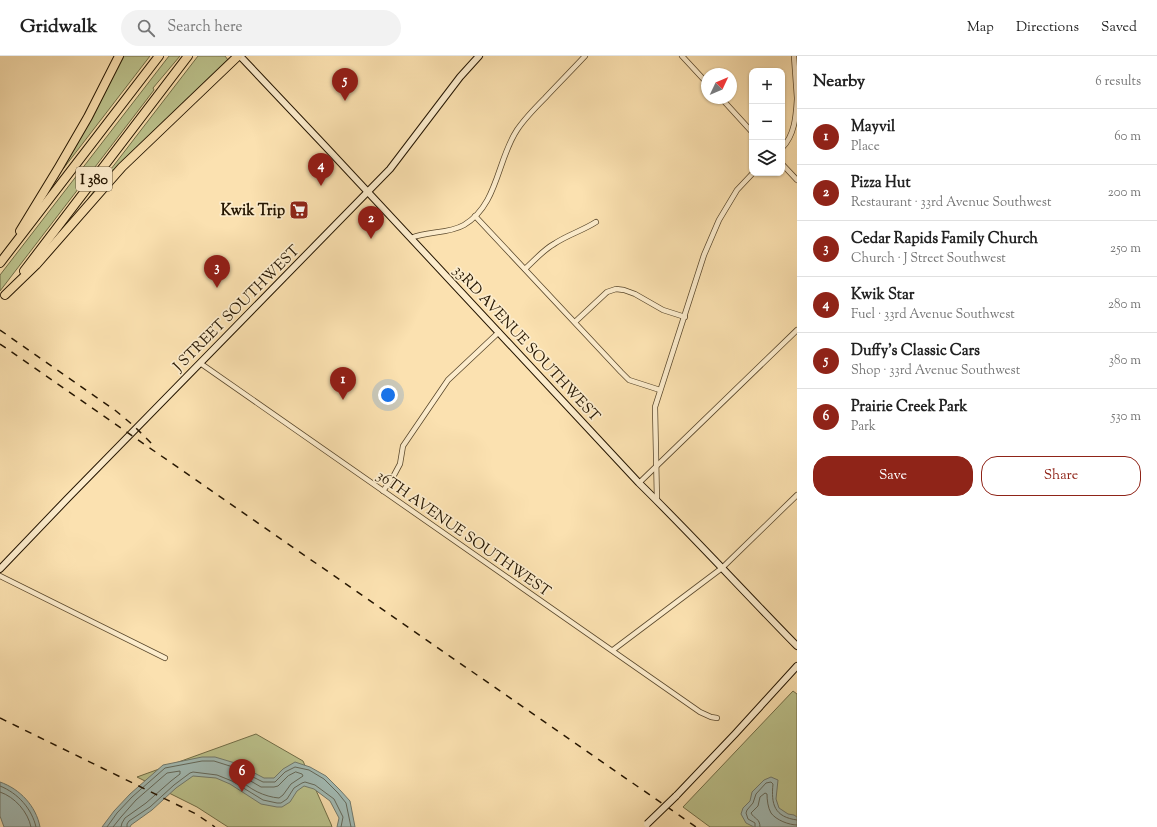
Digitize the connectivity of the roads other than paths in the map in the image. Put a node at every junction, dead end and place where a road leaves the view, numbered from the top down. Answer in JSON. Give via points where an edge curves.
{"nodes":[{"id":1,"x":119,"y":56,"type":"edge"},
{"id":2,"x":159,"y":56,"type":"edge"},
{"id":3,"x":188,"y":56,"type":"edge"},
{"id":4,"x":239,"y":56,"type":"edge"},
{"id":5,"x":479,"y":56,"type":"edge"},
{"id":6,"x":585,"y":56,"type":"edge"},
{"id":7,"x":682,"y":56,"type":"edge"},
{"id":8,"x":794,"y":56,"type":"edge"},
{"id":9,"x":701,"y":77,"type":"edge"},
{"id":10,"x":797,"y":98,"type":"edge"},
{"id":11,"x":726,"y":104,"type":"edge"},
{"id":12,"x":749,"y":129,"type":"edge"},
{"id":13,"x":785,"y":145,"type":"edge"},
{"id":14,"x":785,"y":167,"type":"edge"},
{"id":15,"x":750,"y":176,"type":"edge"},
{"id":16,"x":797,"y":180,"type":"edge"},
{"id":17,"x":368,"y":193,"type":"junction"},
{"id":18,"x":475,"y":216,"type":"junction"},
{"id":19,"x":596,"y":222,"type":"dead end"},
{"id":20,"x":411,"y":238,"type":"junction"},
{"id":21,"x":0,"y":263,"type":"edge"},
{"id":22,"x":525,"y":269,"type":"junction"},
{"id":23,"x":3,"y":299,"type":"edge"},
{"id":24,"x":685,"y":317,"type":"junction"},
{"id":25,"x":574,"y":322,"type":"junction"},
{"id":26,"x":797,"y":330,"type":"edge"},
{"id":27,"x":499,"y":332,"type":"junction"},
{"id":28,"x":200,"y":363,"type":"junction"},
{"id":29,"x":660,"y":390,"type":"junction"},
{"id":30,"x":656,"y":466,"type":"junction"},
{"id":31,"x":639,"y":483,"type":"junction"},
{"id":32,"x":383,"y":491,"type":"junction"},
{"id":33,"x":797,"y":495,"type":"edge"},
{"id":34,"x":658,"y":501,"type":"junction"},
{"id":35,"x":722,"y":568,"type":"junction"},
{"id":36,"x":0,"y":569,"type":"edge"},
{"id":37,"x":0,"y":576,"type":"edge"},
{"id":38,"x":797,"y":646,"type":"edge"},
{"id":39,"x":613,"y":650,"type":"junction"},
{"id":40,"x":165,"y":658,"type":"dead end"},
{"id":41,"x":797,"y":666,"type":"edge"},
{"id":42,"x":716,"y":718,"type":"dead end"},
{"id":43,"x":645,"y":826,"type":"edge"}],
"edges":[{"from":1,"to":21,"type":"highway","via":[[59,167]]},
{"from":2,"to":21,"type":"highway","number":"I 380"},
{"from":3,"to":23,"type":"highway","number":"I 380"},
{"from":4,"to":17,"type":"street","name":"33RD AVENUE SOUTHWEST"},
{"from":4,"to":23,"type":"highway","via":[[122,167]]},
{"from":5,"to":17,"type":"street","name":"J STREET SOUTHWEST","via":[[460,77],[393,166]]},
{"from":6,"to":18,"type":"street","via":[[517,130],[509,144],[494,188],[486,204]]},
{"from":7,"to":9,"type":"street"},
{"from":8,"to":10,"type":"street"},
{"from":10,"to":13,"type":"street","via":[[796,117]]},
{"from":11,"to":12,"type":"street"},
{"from":14,"to":16,"type":"street"},
{"from":15,"to":24,"type":"street","via":[[737,190],[719,220],[704,255]]},
{"from":17,"to":20,"type":"street","name":"33RD AVENUE SOUTHWEST"},
{"from":17,"to":28,"type":"street","name":"J STREET SOUTHWEST"},
{"from":18,"to":20,"type":"street","via":[[464,225],[451,230]]},
{"from":18,"to":22,"type":"street"},
{"from":19,"to":22,"type":"street","via":[[551,245]]},
{"from":20,"to":27,"type":"street","name":"33RD AVENUE SOUTHWEST"},
{"from":22,"to":25,"type":"street"},
{"from":24,"to":25,"type":"street","via":[[663,310],[635,294],[616,289],[607,292]]},
{"from":24,"to":29,"type":"street"},
{"from":25,"to":29,"type":"street","via":[[629,380]]},
{"from":26,"to":30,"type":"street"},
{"from":27,"to":31,"type":"street","name":"33RD AVENUE SOUTHWEST"},
{"from":27,"to":32,"type":"street","via":[[448,380],[402,446],[400,464]]},
{"from":28,"to":32,"type":"street","name":"36TH AVENUE SOUTHWEST"},
{"from":28,"to":36,"type":"street","name":"J STREET SOUTHWEST"},
{"from":29,"to":30,"type":"street","via":[[656,407]]},
{"from":30,"to":31,"type":"street"},
{"from":30,"to":34,"type":"street"},
{"from":31,"to":34,"type":"street","name":"33RD AVENUE SOUTHWEST"},
{"from":32,"to":39,"type":"street","name":"36TH AVENUE SOUTHWEST"},
{"from":33,"to":35,"type":"street"},
{"from":34,"to":35,"type":"street","name":"33RD AVENUE SOUTHWEST"},
{"from":35,"to":38,"type":"street","name":"33RD AVENUE SOUTHWEST"},
{"from":35,"to":39,"type":"street"},
{"from":37,"to":40,"type":"street"},
{"from":39,"to":42,"type":"street","name":"36TH AVENUE SOUTHWEST","via":[[700,712]]},
{"from":41,"to":43,"type":"street","bridge":true}]}
